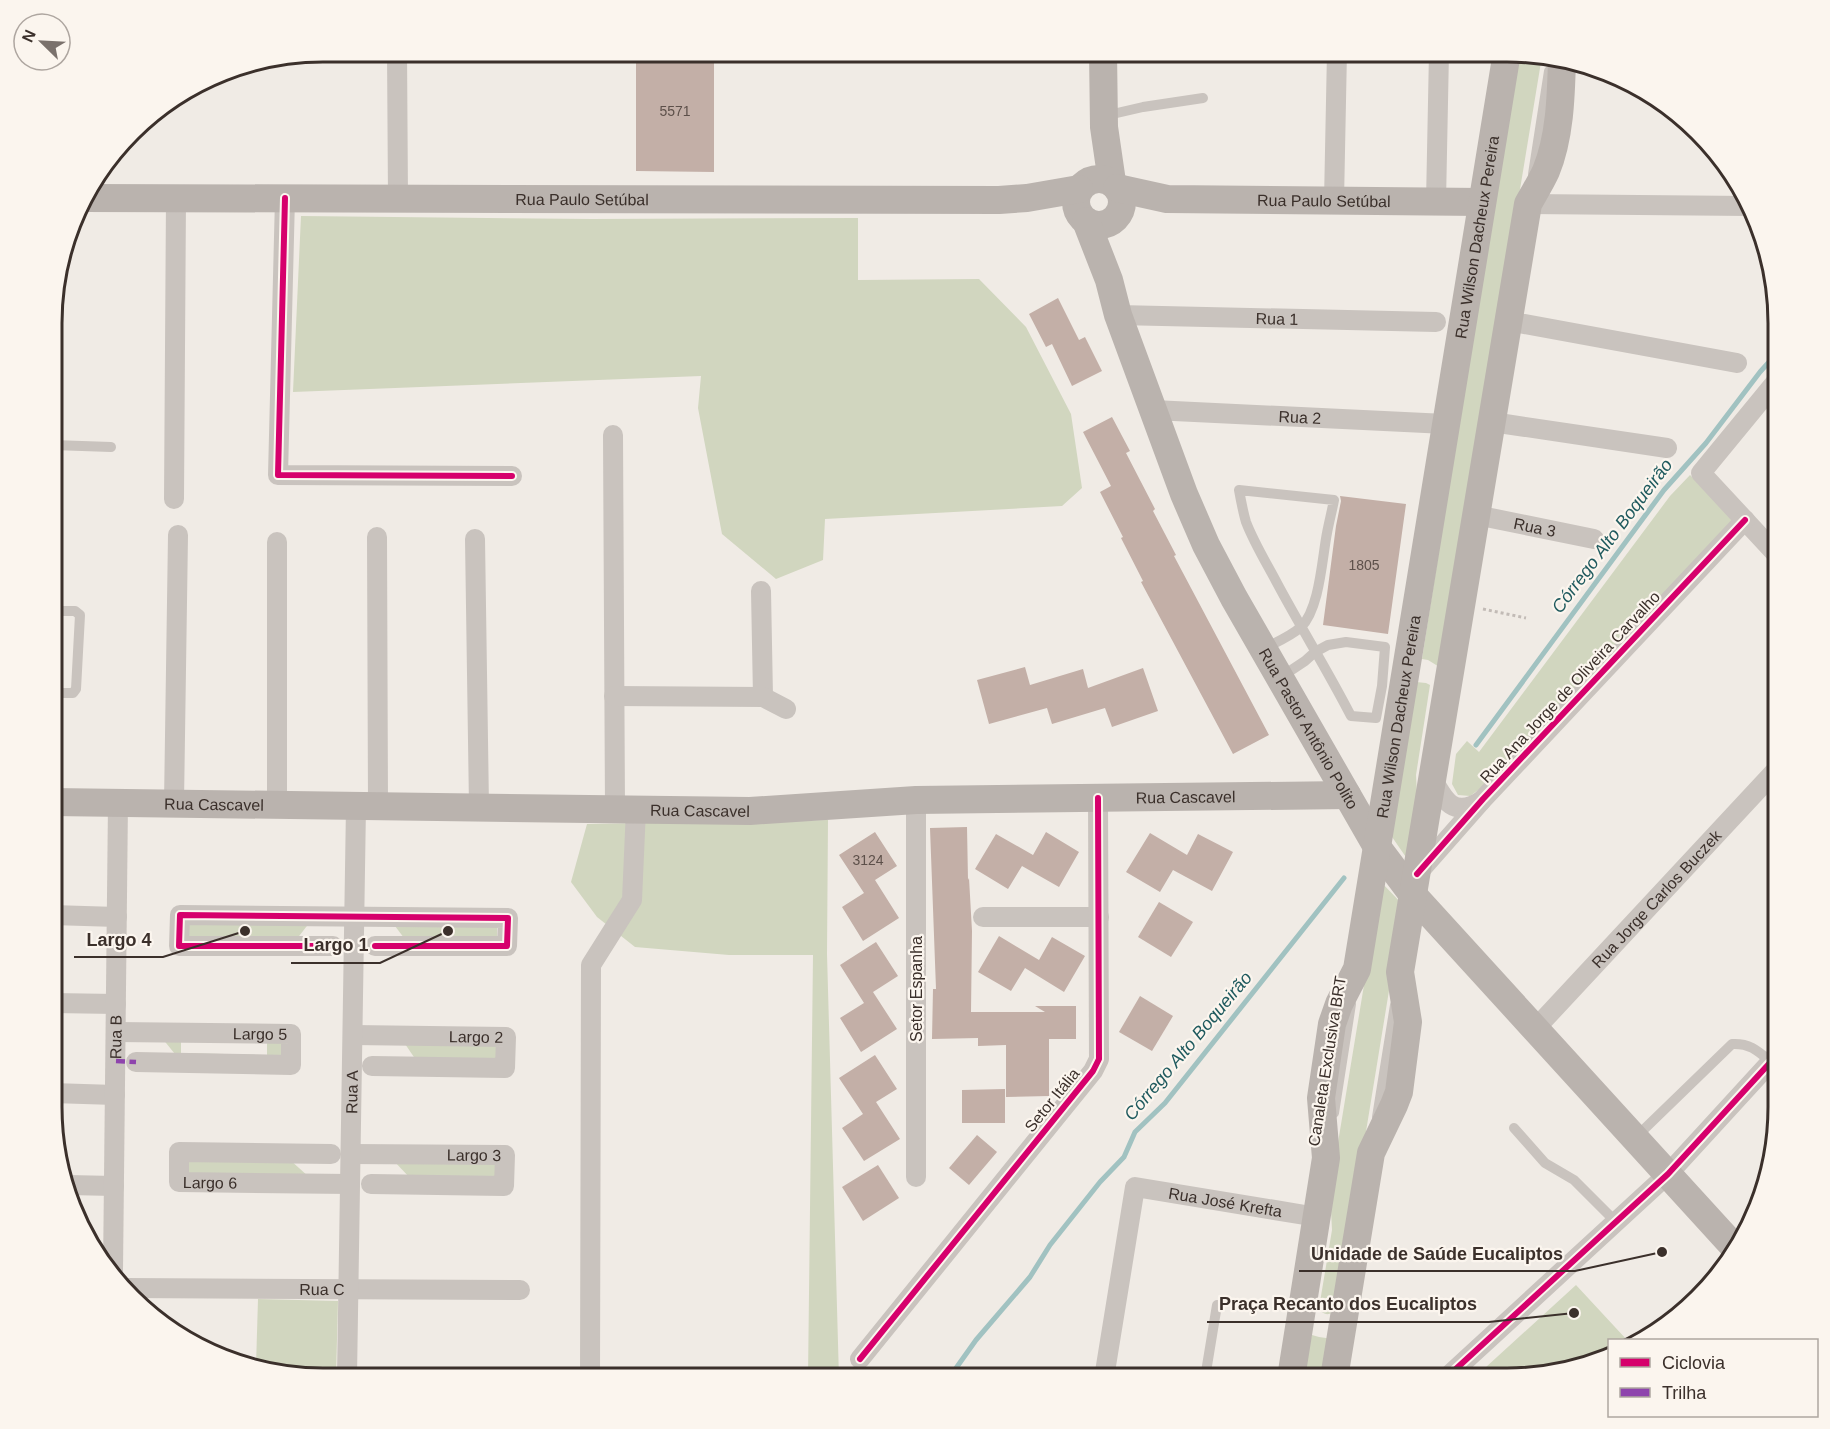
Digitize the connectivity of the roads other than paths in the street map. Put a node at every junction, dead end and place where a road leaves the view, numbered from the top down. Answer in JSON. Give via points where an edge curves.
{"nodes":[{"id":1,"x":397,"y":62,"type":"edge"},
{"id":2,"x":1104,"y":62,"type":"edge"},
{"id":3,"x":1337,"y":62,"type":"edge"},
{"id":4,"x":1439,"y":62,"type":"edge"},
{"id":5,"x":1505,"y":62,"type":"edge"},
{"id":6,"x":1550,"y":66,"type":"edge"},
{"id":7,"x":1562,"y":68,"type":"edge"},
{"id":8,"x":1203,"y":98,"type":"dead end"},
{"id":9,"x":1104,"y":122,"type":"junction"},
{"id":10,"x":1105,"y":195,"type":"junction"},
{"id":11,"x":93,"y":198,"type":"edge"},
{"id":12,"x":176,"y":198,"type":"junction"},
{"id":13,"x":285,"y":198,"type":"junction"},
{"id":14,"x":398,"y":198,"type":"junction"},
{"id":15,"x":1334,"y":201,"type":"junction"},
{"id":16,"x":1436,"y":202,"type":"junction"},
{"id":17,"x":1482,"y":202,"type":"junction"},
{"id":18,"x":1528,"y":204,"type":"junction"},
{"id":19,"x":1741,"y":206,"type":"edge"},
{"id":20,"x":1109,"y":280,"type":"junction"},
{"id":21,"x":1118,"y":315,"type":"junction"},
{"id":22,"x":1508,"y":321,"type":"junction"},
{"id":23,"x":1436,"y":322,"type":"dead end"},
{"id":24,"x":1737,"y":363,"type":"dead end"},
{"id":25,"x":1768,"y":391,"type":"edge"},
{"id":26,"x":1154,"y":410,"type":"junction"},
{"id":27,"x":1492,"y":422,"type":"junction"},
{"id":28,"x":1446,"y":424,"type":"junction"},
{"id":29,"x":613,"y":435,"type":"dead end"},
{"id":30,"x":62,"y":445,"type":"edge"},
{"id":31,"x":111,"y":447,"type":"dead end"},
{"id":32,"x":1667,"y":448,"type":"dead end"},
{"id":33,"x":512,"y":476,"type":"dead end"},
{"id":34,"x":174,"y":499,"type":"dead end"},
{"id":35,"x":1476,"y":515,"type":"junction"},
{"id":36,"x":1744,"y":520,"type":"junction"},
{"id":37,"x":178,"y":535,"type":"dead end"},
{"id":38,"x":377,"y":537,"type":"dead end"},
{"id":39,"x":475,"y":539,"type":"dead end"},
{"id":40,"x":1594,"y":539,"type":"dead end"},
{"id":41,"x":277,"y":543,"type":"dead end"},
{"id":42,"x":1768,"y":545,"type":"edge"},
{"id":43,"x":761,"y":591,"type":"dead end"},
{"id":44,"x":62,"y":611,"type":"edge"},
{"id":45,"x":1301,"y":627,"type":"junction"},
{"id":46,"x":1264,"y":649,"type":"junction"},
{"id":47,"x":1315,"y":652,"type":"junction"},
{"id":48,"x":1280,"y":677,"type":"junction"},
{"id":49,"x":1403,"y":687,"type":"junction"},
{"id":50,"x":62,"y":693,"type":"edge"},
{"id":51,"x":1446,"y":694,"type":"junction"},
{"id":52,"x":614,"y":696,"type":"junction"},
{"id":53,"x":763,"y":697,"type":"junction"},
{"id":54,"x":786,"y":709,"type":"dead end"},
{"id":55,"x":1389,"y":769,"type":"junction"},
{"id":56,"x":1432,"y":778,"type":"junction"},
{"id":57,"x":1768,"y":779,"type":"edge"},
{"id":58,"x":1343,"y":787,"type":"junction"},
{"id":59,"x":1098,"y":798,"type":"junction"},
{"id":60,"x":1483,"y":799,"type":"junction"},
{"id":61,"x":916,"y":800,"type":"junction"},
{"id":62,"x":62,"y":802,"type":"edge"},
{"id":63,"x":118,"y":802,"type":"junction"},
{"id":64,"x":174,"y":803,"type":"junction"},
{"id":65,"x":277,"y":804,"type":"junction"},
{"id":66,"x":367,"y":806,"type":"junction"},
{"id":67,"x":479,"y":807,"type":"junction"},
{"id":68,"x":625,"y":809,"type":"junction"},
{"id":69,"x":1377,"y":848,"type":"junction"},
{"id":70,"x":1415,"y":884,"type":"junction"},
{"id":71,"x":62,"y":915,"type":"edge"},
{"id":72,"x":325,"y":916,"type":"junction"},
{"id":73,"x":117,"y":917,"type":"junction"},
{"id":74,"x":354,"y":917,"type":"junction"},
{"id":75,"x":382,"y":917,"type":"junction"},
{"id":76,"x":983,"y":917,"type":"dead end"},
{"id":77,"x":1099,"y":918,"type":"junction"},
{"id":78,"x":1451,"y":937,"type":"junction"},
{"id":79,"x":302,"y":946,"type":"junction"},
{"id":80,"x":333,"y":946,"type":"dead end"},
{"id":81,"x":375,"y":946,"type":"dead end"},
{"id":82,"x":402,"y":946,"type":"junction"},
{"id":83,"x":1402,"y":962,"type":"junction"},
{"id":84,"x":62,"y":1003,"type":"edge"},
{"id":85,"x":116,"y":1004,"type":"junction"},
{"id":86,"x":1535,"y":1029,"type":"junction"},
{"id":87,"x":116,"y":1032,"type":"junction"},
{"id":88,"x":152,"y":1033,"type":"junction"},
{"id":89,"x":353,"y":1035,"type":"junction"},
{"id":90,"x":390,"y":1035,"type":"junction"},
{"id":91,"x":1768,"y":1055,"type":"edge"},
{"id":92,"x":136,"y":1062,"type":"dead end"},
{"id":93,"x":177,"y":1062,"type":"junction"},
{"id":94,"x":1768,"y":1065,"type":"edge"},
{"id":95,"x":372,"y":1066,"type":"dead end"},
{"id":96,"x":412,"y":1067,"type":"junction"},
{"id":97,"x":62,"y":1093,"type":"edge"},
{"id":98,"x":115,"y":1095,"type":"junction"},
{"id":99,"x":1514,"y":1128,"type":"dead end"},
{"id":100,"x":1635,"y":1138,"type":"junction"},
{"id":101,"x":292,"y":1154,"type":"junction"},
{"id":102,"x":341,"y":1154,"type":"junction"},
{"id":103,"x":381,"y":1154,"type":"junction"},
{"id":104,"x":1668,"y":1174,"type":"junction"},
{"id":105,"x":916,"y":1177,"type":"dead end"},
{"id":106,"x":324,"y":1184,"type":"junction"},
{"id":107,"x":350,"y":1184,"type":"junction"},
{"id":108,"x":370,"y":1184,"type":"dead end"},
{"id":109,"x":73,"y":1185,"type":"edge"},
{"id":110,"x":409,"y":1185,"type":"junction"},
{"id":111,"x":114,"y":1186,"type":"junction"},
{"id":112,"x":1317,"y":1217,"type":"junction"},
{"id":113,"x":1616,"y":1222,"type":"junction"},
{"id":114,"x":1730,"y":1243,"type":"edge"},
{"id":115,"x":113,"y":1262,"type":"edge"},
{"id":116,"x":135,"y":1288,"type":"edge"},
{"id":117,"x":349,"y":1289,"type":"junction"},
{"id":118,"x":520,"y":1290,"type":"dead end"},
{"id":119,"x":1217,"y":1305,"type":"dead end"},
{"id":120,"x":1302,"y":1305,"type":"junction"},
{"id":121,"x":1345,"y":1315,"type":"junction"},
{"id":122,"x":860,"y":1359,"type":"dead end"},
{"id":123,"x":347,"y":1368,"type":"edge"},
{"id":124,"x":590,"y":1368,"type":"edge"},
{"id":125,"x":1106,"y":1368,"type":"edge"},
{"id":126,"x":1207,"y":1368,"type":"edge"},
{"id":127,"x":1293,"y":1368,"type":"edge"},
{"id":128,"x":1336,"y":1368,"type":"edge"},
{"id":129,"x":1457,"y":1368,"type":"edge"}],
"edges":[{"from":1,"to":14,"type":"street"},
{"from":2,"to":9,"type":"main road","name":"Rua Pastor Antônio Polito"},
{"from":3,"to":15,"type":"street"},
{"from":4,"to":16,"type":"street"},
{"from":5,"to":17,"type":"main road","name":"Rua Wilson Dacheux Pereira"},
{"from":6,"to":18,"type":"lane"},
{"from":7,"to":18,"type":"main road","via":[[1552,150],[1547,169]]},
{"from":8,"to":9,"type":"lane","via":[[1143,107]]},
{"from":9,"to":10,"type":"main road","name":"Rua Pastor Antônio Polito"},
{"from":10,"to":14,"type":"main road","name":"Rua Paulo Setúbal","via":[[999,200]]},
{"from":10,"to":15,"type":"main road","name":"Rua Paulo Setúbal"},
{"from":10,"to":20,"type":"main road","name":"Rua Pastor Antônio Polito","via":[[1111,235]]},
{"from":10,"to":20,"type":"main road","name":"Rua Pastor Antônio Polito","via":[[1076,203]]},
{"from":11,"to":12,"type":"main road","name":"Rua Paulo Setúbal"},
{"from":12,"to":13,"type":"main road","name":"Rua Paulo Setúbal"},
{"from":12,"to":34,"type":"street"},
{"from":13,"to":14,"type":"main road","name":"Rua Paulo Setúbal"},
{"from":13,"to":33,"type":"street","via":[[278,475]]},
{"from":15,"to":16,"type":"main road","name":"Rua Paulo Setúbal"},
{"from":16,"to":17,"type":"main road","name":"Rua Paulo Setúbal"},
{"from":17,"to":28,"type":"main road","name":"Rua Wilson Dacheux Pereira"},
{"from":18,"to":19,"type":"street"},
{"from":18,"to":22,"type":"main road"},
{"from":20,"to":21,"type":"main road","name":"Rua Pastor Antônio Polito"},
{"from":21,"to":23,"type":"street","name":"Rua 1"},
{"from":21,"to":26,"type":"main road","name":"Rua Pastor Antônio Polito"},
{"from":22,"to":24,"type":"street"},
{"from":22,"to":27,"type":"main road"},
{"from":25,"to":36,"type":"street","via":[[1701,473]]},
{"from":26,"to":28,"type":"street","name":"Rua 2"},
{"from":26,"to":46,"type":"main road","name":"Rua Pastor Antônio Polito","via":[[1206,545]]},
{"from":27,"to":32,"type":"street"},
{"from":27,"to":35,"type":"main road"},
{"from":28,"to":49,"type":"main road","name":"Rua Wilson Dacheux Pereira"},
{"from":29,"to":52,"type":"street"},
{"from":30,"to":31,"type":"lane"},
{"from":35,"to":40,"type":"street","name":"Rua 3"},
{"from":35,"to":51,"type":"main road"},
{"from":36,"to":42,"type":"street"},
{"from":36,"to":60,"type":"street","name":"Rua Ana Jorge de Oliveira Carvalho"},
{"from":37,"to":64,"type":"street"},
{"from":38,"to":66,"type":"street","name":"Rua A"},
{"from":39,"to":67,"type":"street"},
{"from":41,"to":65,"type":"street"},
{"from":43,"to":53,"type":"street"},
{"from":44,"to":50,"type":"lane","via":[[80,615],[76,688],[73,693]]},
{"from":45,"to":45,"type":"lane","via":[[1309,616],[1320,578],[1334,500],[1239,490],[1246,522]]},
{"from":45,"to":46,"type":"lane"},
{"from":45,"to":47,"type":"lane"},
{"from":46,"to":48,"type":"main road","name":"Rua Pastor Antônio Polito"},
{"from":47,"to":47,"type":"lane","via":[[1351,716],[1376,718],[1385,647],[1346,642]]},
{"from":47,"to":48,"type":"lane"},
{"from":48,"to":58,"type":"main road","name":"Rua Pastor Antônio Polito"},
{"from":49,"to":51,"type":"main road","via":[[1410,675],[1429,670],[1442,679]]},
{"from":49,"to":55,"type":"main road","name":"Rua Wilson Dacheux Pereira"},
{"from":51,"to":56,"type":"main road"},
{"from":52,"to":53,"type":"street"},
{"from":52,"to":68,"type":"street"},
{"from":53,"to":54,"type":"street"},
{"from":55,"to":58,"type":"main road","name":"Rua Cascavel","via":[[1365,783]]},
{"from":55,"to":69,"type":"main road","name":"Rua Wilson Dacheux Pereira"},
{"from":56,"to":60,"type":"street","name":"Rua Ana Jorge de Oliveira Carvalho","via":[[1453,806],[1469,808]]},
{"from":56,"to":70,"type":"main road"},
{"from":57,"to":86,"type":"street","name":"Rua Jorge Carlos Buczek"},
{"from":58,"to":59,"type":"main road","name":"Rua Cascavel"},
{"from":58,"to":69,"type":"main road","name":"Rua Pastor Antônio Polito"},
{"from":59,"to":61,"type":"main road","name":"Rua Cascavel"},
{"from":59,"to":77,"type":"street","name":"Setor Itália"},
{"from":60,"to":70,"type":"street","name":"Rua Ana Jorge de Oliveira Carvalho"},
{"from":61,"to":68,"type":"main road","name":"Rua Cascavel","via":[[750,811]]},
{"from":61,"to":105,"type":"street","name":"Setor Espanha"},
{"from":62,"to":63,"type":"main road","name":"Rua Cascavel"},
{"from":63,"to":64,"type":"main road","name":"Rua Cascavel"},
{"from":63,"to":73,"type":"street","name":"Rua B"},
{"from":64,"to":65,"type":"main road","name":"Rua Cascavel"},
{"from":65,"to":66,"type":"main road","name":"Rua Cascavel"},
{"from":66,"to":67,"type":"main road","name":"Rua Cascavel"},
{"from":66,"to":74,"type":"street","name":"Rua A"},
{"from":67,"to":68,"type":"main road","name":"Rua Cascavel"},
{"from":68,"to":124,"type":"street","via":[[632,900],[591,965]]},
{"from":69,"to":70,"type":"main road","name":"Rua Pastor Antônio Polito"},
{"from":69,"to":112,"type":"main road","name":"Rua Wilson Dacheux Pereira","via":[[1357,969],[1335,1014],[1329,1045],[1321,1098],[1326,1158]]},
{"from":70,"to":78,"type":"main road","name":"Rua Pastor Antônio Polito"},
{"from":70,"to":83,"type":"main road"},
{"from":71,"to":73,"type":"street"},
{"from":72,"to":74,"type":"street"},
{"from":72,"to":79,"type":"street"},
{"from":72,"to":79,"type":"street","via":[[180,915],[179,946]]},
{"from":73,"to":85,"type":"street","name":"Rua B"},
{"from":74,"to":75,"type":"street"},
{"from":74,"to":89,"type":"street","name":"Rua A"},
{"from":75,"to":82,"type":"street"},
{"from":75,"to":82,"type":"street","via":[[508,918],[507,946]]},
{"from":76,"to":77,"type":"street"},
{"from":77,"to":122,"type":"street","name":"Setor Itália","via":[[1100,1045],[1093,1071]]},
{"from":78,"to":83,"type":"main road","via":[[1438,936],[1414,943]]},
{"from":78,"to":86,"type":"main road","name":"Rua Pastor Antônio Polito"},
{"from":79,"to":80,"type":"street"},
{"from":81,"to":82,"type":"street"},
{"from":83,"to":121,"type":"main road","via":[[1408,1022],[1399,1092],[1371,1153]]},
{"from":84,"to":85,"type":"street"},
{"from":85,"to":87,"type":"street","name":"Rua B"},
{"from":86,"to":100,"type":"main road","name":"Rua Pastor Antônio Polito"},
{"from":87,"to":88,"type":"street","name":"Largo 5"},
{"from":87,"to":98,"type":"street","name":"Rua B"},
{"from":88,"to":93,"type":"street"},
{"from":88,"to":93,"type":"street","name":"Largo 5","via":[[291,1034],[291,1065]]},
{"from":89,"to":90,"type":"street","name":"Largo 2"},
{"from":89,"to":102,"type":"street","name":"Rua A"},
{"from":90,"to":96,"type":"street"},
{"from":90,"to":96,"type":"street","name":"Largo 2","via":[[506,1037],[505,1068]]},
{"from":91,"to":100,"type":"lane","via":[[1752,1046],[1732,1044]]},
{"from":92,"to":93,"type":"street","name":"Largo 5"},
{"from":94,"to":104,"type":"street"},
{"from":95,"to":96,"type":"street","name":"Largo 2"},
{"from":97,"to":98,"type":"street"},
{"from":98,"to":111,"type":"street","name":"Rua B"},
{"from":99,"to":113,"type":"lane","via":[[1545,1162],[1574,1180]]},
{"from":100,"to":104,"type":"main road","name":"Rua Pastor Antônio Polito"},
{"from":101,"to":102,"type":"street","name":"Largo 6"},
{"from":101,"to":106,"type":"street"},
{"from":101,"to":106,"type":"street","name":"Largo 6","via":[[180,1152],[179,1182]]},
{"from":102,"to":103,"type":"street","name":"Largo 3"},
{"from":102,"to":107,"type":"street","name":"Rua A"},
{"from":103,"to":110,"type":"street"},
{"from":103,"to":110,"type":"street","name":"Largo 3","via":[[505,1155],[504,1186]]},
{"from":104,"to":113,"type":"street"},
{"from":104,"to":114,"type":"main road","name":"Rua Pastor Antônio Polito"},
{"from":106,"to":107,"type":"street","name":"Largo 6"},
{"from":107,"to":117,"type":"street","name":"Rua A"},
{"from":108,"to":110,"type":"street","name":"Largo 3"},
{"from":109,"to":111,"type":"street"},
{"from":111,"to":115,"type":"street","name":"Rua B"},
{"from":112,"to":120,"type":"main road","name":"Rua Wilson Dacheux Pereira"},
{"from":112,"to":125,"type":"street","name":"Rua José Krefta","via":[[1135,1187]]},
{"from":113,"to":129,"type":"street"},
{"from":116,"to":117,"type":"street","name":"Rua C"},
{"from":117,"to":118,"type":"street","name":"Rua C"},
{"from":117,"to":123,"type":"street","name":"Rua A"},
{"from":119,"to":126,"type":"lane"},
{"from":120,"to":121,"type":"main road","via":[[1313,1319],[1324,1324],[1336,1323]]},
{"from":120,"to":127,"type":"main road","name":"Rua Wilson Dacheux Pereira"},
{"from":121,"to":128,"type":"main road"}]}
